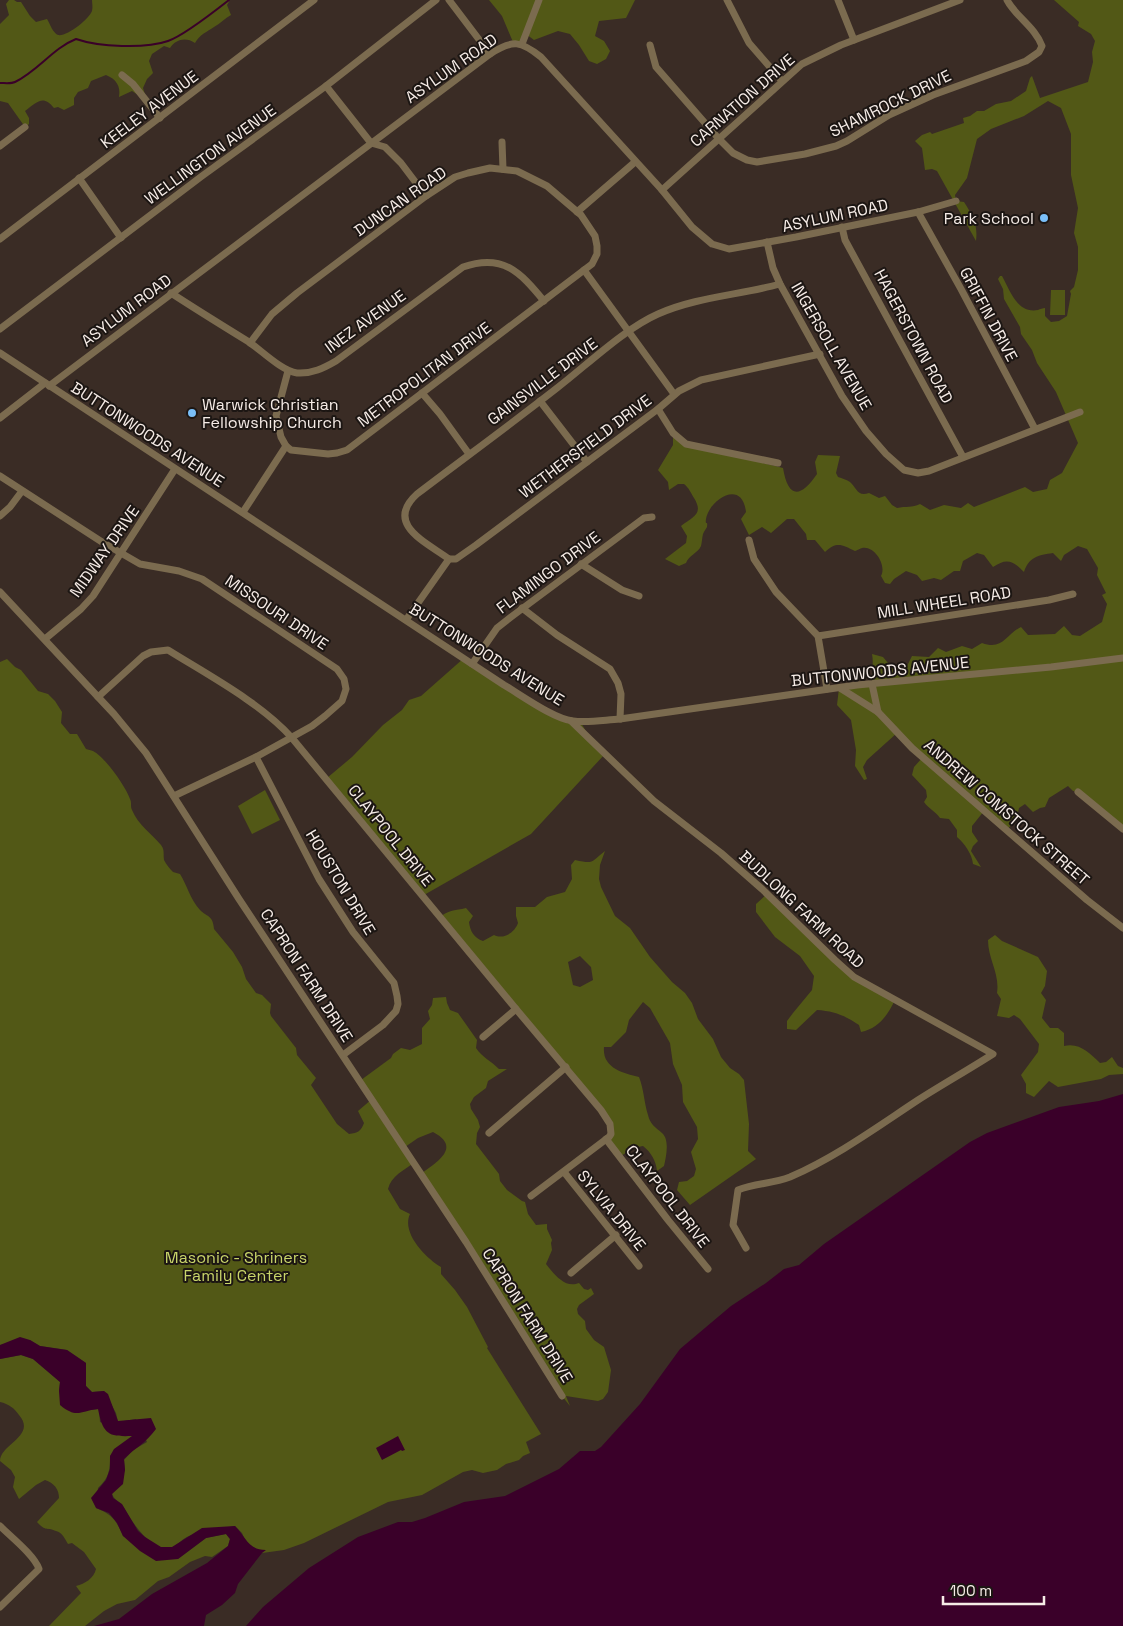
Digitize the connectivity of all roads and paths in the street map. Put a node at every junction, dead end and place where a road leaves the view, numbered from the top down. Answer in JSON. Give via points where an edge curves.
{"nodes":[{"id":1,"x":314,"y":0,"type":"edge"},
{"id":2,"x":436,"y":0,"type":"edge"},
{"id":3,"x":449,"y":0,"type":"edge"},
{"id":4,"x":540,"y":0,"type":"edge"},
{"id":5,"x":727,"y":0,"type":"edge"},
{"id":6,"x":838,"y":0,"type":"edge"},
{"id":7,"x":960,"y":0,"type":"edge"},
{"id":8,"x":1007,"y":0,"type":"edge"},
{"id":9,"x":854,"y":40,"type":"junction"},
{"id":10,"x":522,"y":44,"type":"junction"},
{"id":11,"x":650,"y":45,"type":"dead end"},
{"id":12,"x":490,"y":54,"type":"junction"},
{"id":13,"x":122,"y":75,"type":"dead end"},
{"id":14,"x":782,"y":81,"type":"junction"},
{"id":15,"x":326,"y":86,"type":"junction"},
{"id":16,"x":160,"y":118,"type":"junction"},
{"id":17,"x":25,"y":127,"type":"dead end"},
{"id":18,"x":718,"y":139,"type":"junction"},
{"id":19,"x":502,"y":142,"type":"dead end"},
{"id":20,"x":371,"y":143,"type":"junction"},
{"id":21,"x":0,"y":146,"type":"edge"},
{"id":22,"x":635,"y":162,"type":"junction"},
{"id":23,"x":502,"y":169,"type":"junction"},
{"id":24,"x":79,"y":178,"type":"junction"},
{"id":25,"x":662,"y":190,"type":"junction"},
{"id":26,"x":426,"y":196,"type":"junction"},
{"id":27,"x":956,"y":201,"type":"dead end"},
{"id":28,"x":577,"y":212,"type":"junction"},
{"id":29,"x":918,"y":212,"type":"junction"},
{"id":30,"x":842,"y":227,"type":"junction"},
{"id":31,"x":121,"y":238,"type":"junction"},
{"id":32,"x":0,"y":239,"type":"edge"},
{"id":33,"x":767,"y":242,"type":"junction"},
{"id":34,"x":584,"y":270,"type":"junction"},
{"id":35,"x":780,"y":284,"type":"junction"},
{"id":36,"x":171,"y":293,"type":"junction"},
{"id":37,"x":544,"y":301,"type":"junction"},
{"id":38,"x":0,"y":329,"type":"edge"},
{"id":39,"x":628,"y":332,"type":"junction"},
{"id":40,"x":250,"y":343,"type":"junction"},
{"id":41,"x":0,"y":354,"type":"edge"},
{"id":42,"x":820,"y":354,"type":"junction"},
{"id":43,"x":288,"y":371,"type":"junction"},
{"id":44,"x":47,"y":384,"type":"junction"},
{"id":45,"x":422,"y":393,"type":"junction"},
{"id":46,"x":674,"y":394,"type":"junction"},
{"id":47,"x":540,"y":401,"type":"junction"},
{"id":48,"x":658,"y":409,"type":"junction"},
{"id":49,"x":1080,"y":412,"type":"dead end"},
{"id":50,"x":0,"y":418,"type":"edge"},
{"id":51,"x":1035,"y":429,"type":"junction"},
{"id":52,"x":286,"y":446,"type":"junction"},
{"id":53,"x":469,"y":454,"type":"junction"},
{"id":54,"x":963,"y":457,"type":"junction"},
{"id":55,"x":587,"y":462,"type":"junction"},
{"id":56,"x":778,"y":463,"type":"dead end"},
{"id":57,"x":175,"y":469,"type":"junction"},
{"id":58,"x":0,"y":476,"type":"edge"},
{"id":59,"x":22,"y":491,"type":"junction"},
{"id":60,"x":243,"y":512,"type":"junction"},
{"id":61,"x":0,"y":516,"type":"edge"},
{"id":62,"x":652,"y":517,"type":"dead end"},
{"id":63,"x":749,"y":540,"type":"dead end"},
{"id":64,"x":121,"y":553,"type":"junction"},
{"id":65,"x":449,"y":560,"type":"junction"},
{"id":66,"x":581,"y":564,"type":"junction"},
{"id":67,"x":0,"y":592,"type":"edge"},
{"id":68,"x":1073,"y":594,"type":"dead end"},
{"id":69,"x":640,"y":596,"type":"dead end"},
{"id":70,"x":522,"y":608,"type":"junction"},
{"id":71,"x":406,"y":620,"type":"junction"},
{"id":72,"x":818,"y":636,"type":"junction"},
{"id":73,"x":45,"y":640,"type":"junction"},
{"id":74,"x":1123,"y":658,"type":"edge"},
{"id":75,"x":472,"y":664,"type":"junction"},
{"id":76,"x":872,"y":684,"type":"junction"},
{"id":77,"x":840,"y":688,"type":"junction"},
{"id":78,"x":827,"y":689,"type":"junction"},
{"id":79,"x":98,"y":697,"type":"junction"},
{"id":80,"x":878,"y":712,"type":"junction"},
{"id":81,"x":620,"y":719,"type":"junction"},
{"id":82,"x":571,"y":721,"type":"junction"},
{"id":83,"x":292,"y":738,"type":"junction"},
{"id":84,"x":256,"y":757,"type":"junction"},
{"id":85,"x":1078,"y":792,"type":"dead end"},
{"id":86,"x":174,"y":796,"type":"junction"},
{"id":87,"x":1123,"y":829,"type":"edge"},
{"id":88,"x":1123,"y":928,"type":"edge"},
{"id":89,"x":516,"y":1009,"type":"junction"},
{"id":90,"x":484,"y":1037,"type":"dead end"},
{"id":91,"x":343,"y":1055,"type":"junction"},
{"id":92,"x":566,"y":1068,"type":"junction"},
{"id":93,"x":489,"y":1132,"type":"dead end"},
{"id":94,"x":608,"y":1138,"type":"junction"},
{"id":95,"x":564,"y":1172,"type":"junction"},
{"id":96,"x":531,"y":1196,"type":"dead end"},
{"id":97,"x":616,"y":1236,"type":"junction"},
{"id":98,"x":746,"y":1248,"type":"dead end"},
{"id":99,"x":639,"y":1266,"type":"dead end"},
{"id":100,"x":708,"y":1269,"type":"dead end"},
{"id":101,"x":571,"y":1273,"type":"dead end"},
{"id":102,"x":562,"y":1396,"type":"dead end"},
{"id":103,"x":0,"y":1526,"type":"edge"},
{"id":104,"x":0,"y":1607,"type":"edge"}],
"edges":[{"from":1,"to":16,"type":"street","name":"KEELEY AVENUE"},
{"from":2,"to":15,"type":"street","name":"WELLINGTON AVENUE"},
{"from":3,"to":12,"type":"street"},
{"from":4,"to":10,"type":"street"},
{"from":5,"to":14,"type":"street","via":[[749,43]]},
{"from":6,"to":9,"type":"street"},
{"from":7,"to":9,"type":"street","name":"CARNATION DRIVE"},
{"from":8,"to":18,"type":"street","name":"SHAMROCK DRIVE","via":[[1042,46],[1026,61],[933,94],[889,115],[847,141],[805,154],[757,162],[733,153]]},
{"from":9,"to":14,"type":"street","name":"CARNATION DRIVE","via":[[802,64]]},
{"from":10,"to":12,"type":"street","name":"ASYLUM ROAD","via":[[503,46]]},
{"from":10,"to":22,"type":"street","name":"ASYLUM ROAD","via":[[541,57]]},
{"from":11,"to":18,"type":"street","name":"SHAMROCK DRIVE","via":[[656,66]]},
{"from":12,"to":20,"type":"street","name":"ASYLUM ROAD"},
{"from":13,"to":16,"type":"street"},
{"from":14,"to":18,"type":"street","name":"CARNATION DRIVE"},
{"from":15,"to":20,"type":"street"},
{"from":15,"to":31,"type":"street","name":"WELLINGTON AVENUE"},
{"from":16,"to":24,"type":"street","name":"KEELEY AVENUE"},
{"from":17,"to":21,"type":"street"},
{"from":18,"to":25,"type":"street","name":"CARNATION DRIVE"},
{"from":19,"to":23,"type":"street"},
{"from":20,"to":26,"type":"street","via":[[385,147]]},
{"from":20,"to":36,"type":"street","name":"ASYLUM ROAD"},
{"from":22,"to":25,"type":"street","name":"ASYLUM ROAD"},
{"from":22,"to":28,"type":"street"},
{"from":23,"to":26,"type":"street","name":"DUNCAN ROAD","via":[[490,168],[455,177]]},
{"from":23,"to":28,"type":"street","name":"DUNCAN ROAD","via":[[517,171],[547,186]]},
{"from":24,"to":31,"type":"street"},
{"from":24,"to":32,"type":"street","name":"KEELEY AVENUE"},
{"from":25,"to":33,"type":"street","name":"ASYLUM ROAD","via":[[692,227],[712,244],[729,249]]},
{"from":26,"to":40,"type":"street","name":"DUNCAN ROAD","via":[[283,304]]},
{"from":27,"to":29,"type":"street","name":"ASYLUM ROAD"},
{"from":28,"to":34,"type":"street","name":"DUNCAN ROAD","via":[[598,246],[592,264]]},
{"from":29,"to":30,"type":"street","name":"ASYLUM ROAD"},
{"from":29,"to":51,"type":"street","name":"GRIFFIN DRIVE"},
{"from":30,"to":33,"type":"street","name":"ASYLUM ROAD"},
{"from":30,"to":54,"type":"street","name":"HAGERSTOWN ROAD","via":[[845,240]]},
{"from":31,"to":38,"type":"street","name":"WELLINGTON AVENUE"},
{"from":33,"to":35,"type":"street","name":"INGERSOLL AVENUE"},
{"from":34,"to":37,"type":"street","name":"METROPOLITAN DRIVE"},
{"from":34,"to":39,"type":"street"},
{"from":35,"to":39,"type":"street","name":"GAINSVILLE DRIVE","via":[[673,308]]},
{"from":35,"to":42,"type":"street","name":"INGERSOLL AVENUE"},
{"from":36,"to":40,"type":"street"},
{"from":36,"to":44,"type":"street","name":"ASYLUM ROAD"},
{"from":37,"to":43,"type":"street","name":"INEZ AVENUE","via":[[518,272],[499,263],[475,263],[463,267],[336,361],[311,372]]},
{"from":37,"to":45,"type":"street","name":"METROPOLITAN DRIVE"},
{"from":39,"to":46,"type":"street"},
{"from":39,"to":47,"type":"street","name":"GAINSVILLE DRIVE"},
{"from":40,"to":43,"type":"street"},
{"from":41,"to":44,"type":"street","name":"BUTTONWOODS AVENUE"},
{"from":42,"to":46,"type":"street","name":"WETHERSFIELD DRIVE","via":[[701,380]]},
{"from":42,"to":54,"type":"street","name":"INGERSOLL AVENUE","via":[[851,411],[898,466],[908,471],[924,472]]},
{"from":43,"to":52,"type":"street","via":[[276,416]]},
{"from":44,"to":50,"type":"street","name":"ASYLUM ROAD"},
{"from":44,"to":57,"type":"street","name":"BUTTONWOODS AVENUE"},
{"from":45,"to":52,"type":"street","name":"METROPOLITAN DRIVE","via":[[348,450],[328,454],[291,450]]},
{"from":45,"to":53,"type":"street"},
{"from":46,"to":48,"type":"street","name":"WETHERSFIELD DRIVE"},
{"from":47,"to":53,"type":"street","name":"GAINSVILLE DRIVE"},
{"from":47,"to":55,"type":"street"},
{"from":48,"to":55,"type":"street","name":"WETHERSFIELD DRIVE"},
{"from":48,"to":56,"type":"street","via":[[673,434],[686,444]]},
{"from":49,"to":51,"type":"street","name":"INGERSOLL AVENUE"},
{"from":51,"to":54,"type":"street","name":"INGERSOLL AVENUE"},
{"from":52,"to":60,"type":"street"},
{"from":53,"to":65,"type":"street","name":"GAINSVILLE DRIVE","via":[[417,494],[404,511],[411,531]]},
{"from":55,"to":65,"type":"street","name":"WETHERSFIELD DRIVE","via":[[476,545],[456,559]]},
{"from":57,"to":60,"type":"street","name":"BUTTONWOODS AVENUE"},
{"from":57,"to":64,"type":"street","name":"MIDWAY DRIVE"},
{"from":58,"to":59,"type":"street","name":"MISSOURI DRIVE"},
{"from":59,"to":61,"type":"street"},
{"from":59,"to":64,"type":"street","name":"MISSOURI DRIVE"},
{"from":60,"to":71,"type":"street","name":"BUTTONWOODS AVENUE"},
{"from":62,"to":66,"type":"street","name":"FLAMINGO DRIVE","via":[[644,518]]},
{"from":63,"to":72,"type":"street","via":[[754,559],[776,592]]},
{"from":64,"to":73,"type":"street","name":"MIDWAY DRIVE","via":[[93,596]]},
{"from":64,"to":83,"type":"street","name":"MISSOURI DRIVE","via":[[140,564],[202,578],[338,669],[346,688],[342,701]]},
{"from":65,"to":71,"type":"street","name":"WETHERSFIELD DRIVE"},
{"from":66,"to":69,"type":"street","via":[[622,590]]},
{"from":66,"to":70,"type":"street","name":"FLAMINGO DRIVE"},
{"from":67,"to":73,"type":"street","name":"CAPRON FARM DRIVE"},
{"from":68,"to":72,"type":"street","name":"MILL WHEEL ROAD"},
{"from":70,"to":75,"type":"street","name":"FLAMINGO DRIVE","via":[[498,628]]},
{"from":70,"to":81,"type":"street","via":[[610,669],[621,694]]},
{"from":71,"to":75,"type":"street","name":"BUTTONWOODS AVENUE"},
{"from":72,"to":78,"type":"street"},
{"from":73,"to":79,"type":"street","name":"CAPRON FARM DRIVE"},
{"from":74,"to":76,"type":"street","name":"BUTTONWOODS AVENUE"},
{"from":75,"to":82,"type":"street","name":"BUTTONWOODS AVENUE","via":[[551,713]]},
{"from":76,"to":77,"type":"street","name":"BUTTONWOODS AVENUE"},
{"from":76,"to":80,"type":"street"},
{"from":77,"to":78,"type":"street","name":"BUTTONWOODS AVENUE"},
{"from":77,"to":80,"type":"street","name":"ANDREW COMSTOCK STREET"},
{"from":78,"to":81,"type":"street","name":"BUTTONWOODS AVENUE"},
{"from":79,"to":83,"type":"street","name":"CLAYPOOL DRIVE","via":[[143,656],[168,650],[278,722]]},
{"from":79,"to":86,"type":"street","name":"CAPRON FARM DRIVE","via":[[146,753]]},
{"from":80,"to":88,"type":"street","name":"ANDREW COMSTOCK STREET","via":[[919,754]]},
{"from":81,"to":82,"type":"street","name":"BUTTONWOODS AVENUE"},
{"from":82,"to":98,"type":"street","name":"BUDLONG FARM ROAD","via":[[654,801],[762,889],[854,977],[993,1054],[830,1157],[789,1177],[738,1190],[733,1224]]},
{"from":83,"to":84,"type":"street","name":"MISSOURI DRIVE"},
{"from":83,"to":89,"type":"street","name":"CLAYPOOL DRIVE"},
{"from":84,"to":86,"type":"street","name":"MISSOURI DRIVE"},
{"from":84,"to":91,"type":"street","name":"HOUSTON DRIVE","via":[[319,879],[353,932],[394,983],[396,1011]]},
{"from":85,"to":87,"type":"street"},
{"from":86,"to":91,"type":"street","name":"CAPRON FARM DRIVE"},
{"from":89,"to":90,"type":"street"},
{"from":89,"to":92,"type":"street","name":"CLAYPOOL DRIVE"},
{"from":91,"to":102,"type":"street","name":"CAPRON FARM DRIVE"},
{"from":92,"to":93,"type":"street"},
{"from":92,"to":94,"type":"street","name":"CLAYPOOL DRIVE","via":[[610,1124]]},
{"from":94,"to":95,"type":"street"},
{"from":94,"to":100,"type":"street","name":"CLAYPOOL DRIVE"},
{"from":95,"to":96,"type":"street"},
{"from":95,"to":97,"type":"street","name":"SYLVIA DRIVE"},
{"from":97,"to":99,"type":"street","name":"SYLVIA DRIVE"},
{"from":97,"to":101,"type":"street"},
{"from":103,"to":104,"type":"street","via":[[39,1569]]}]}
